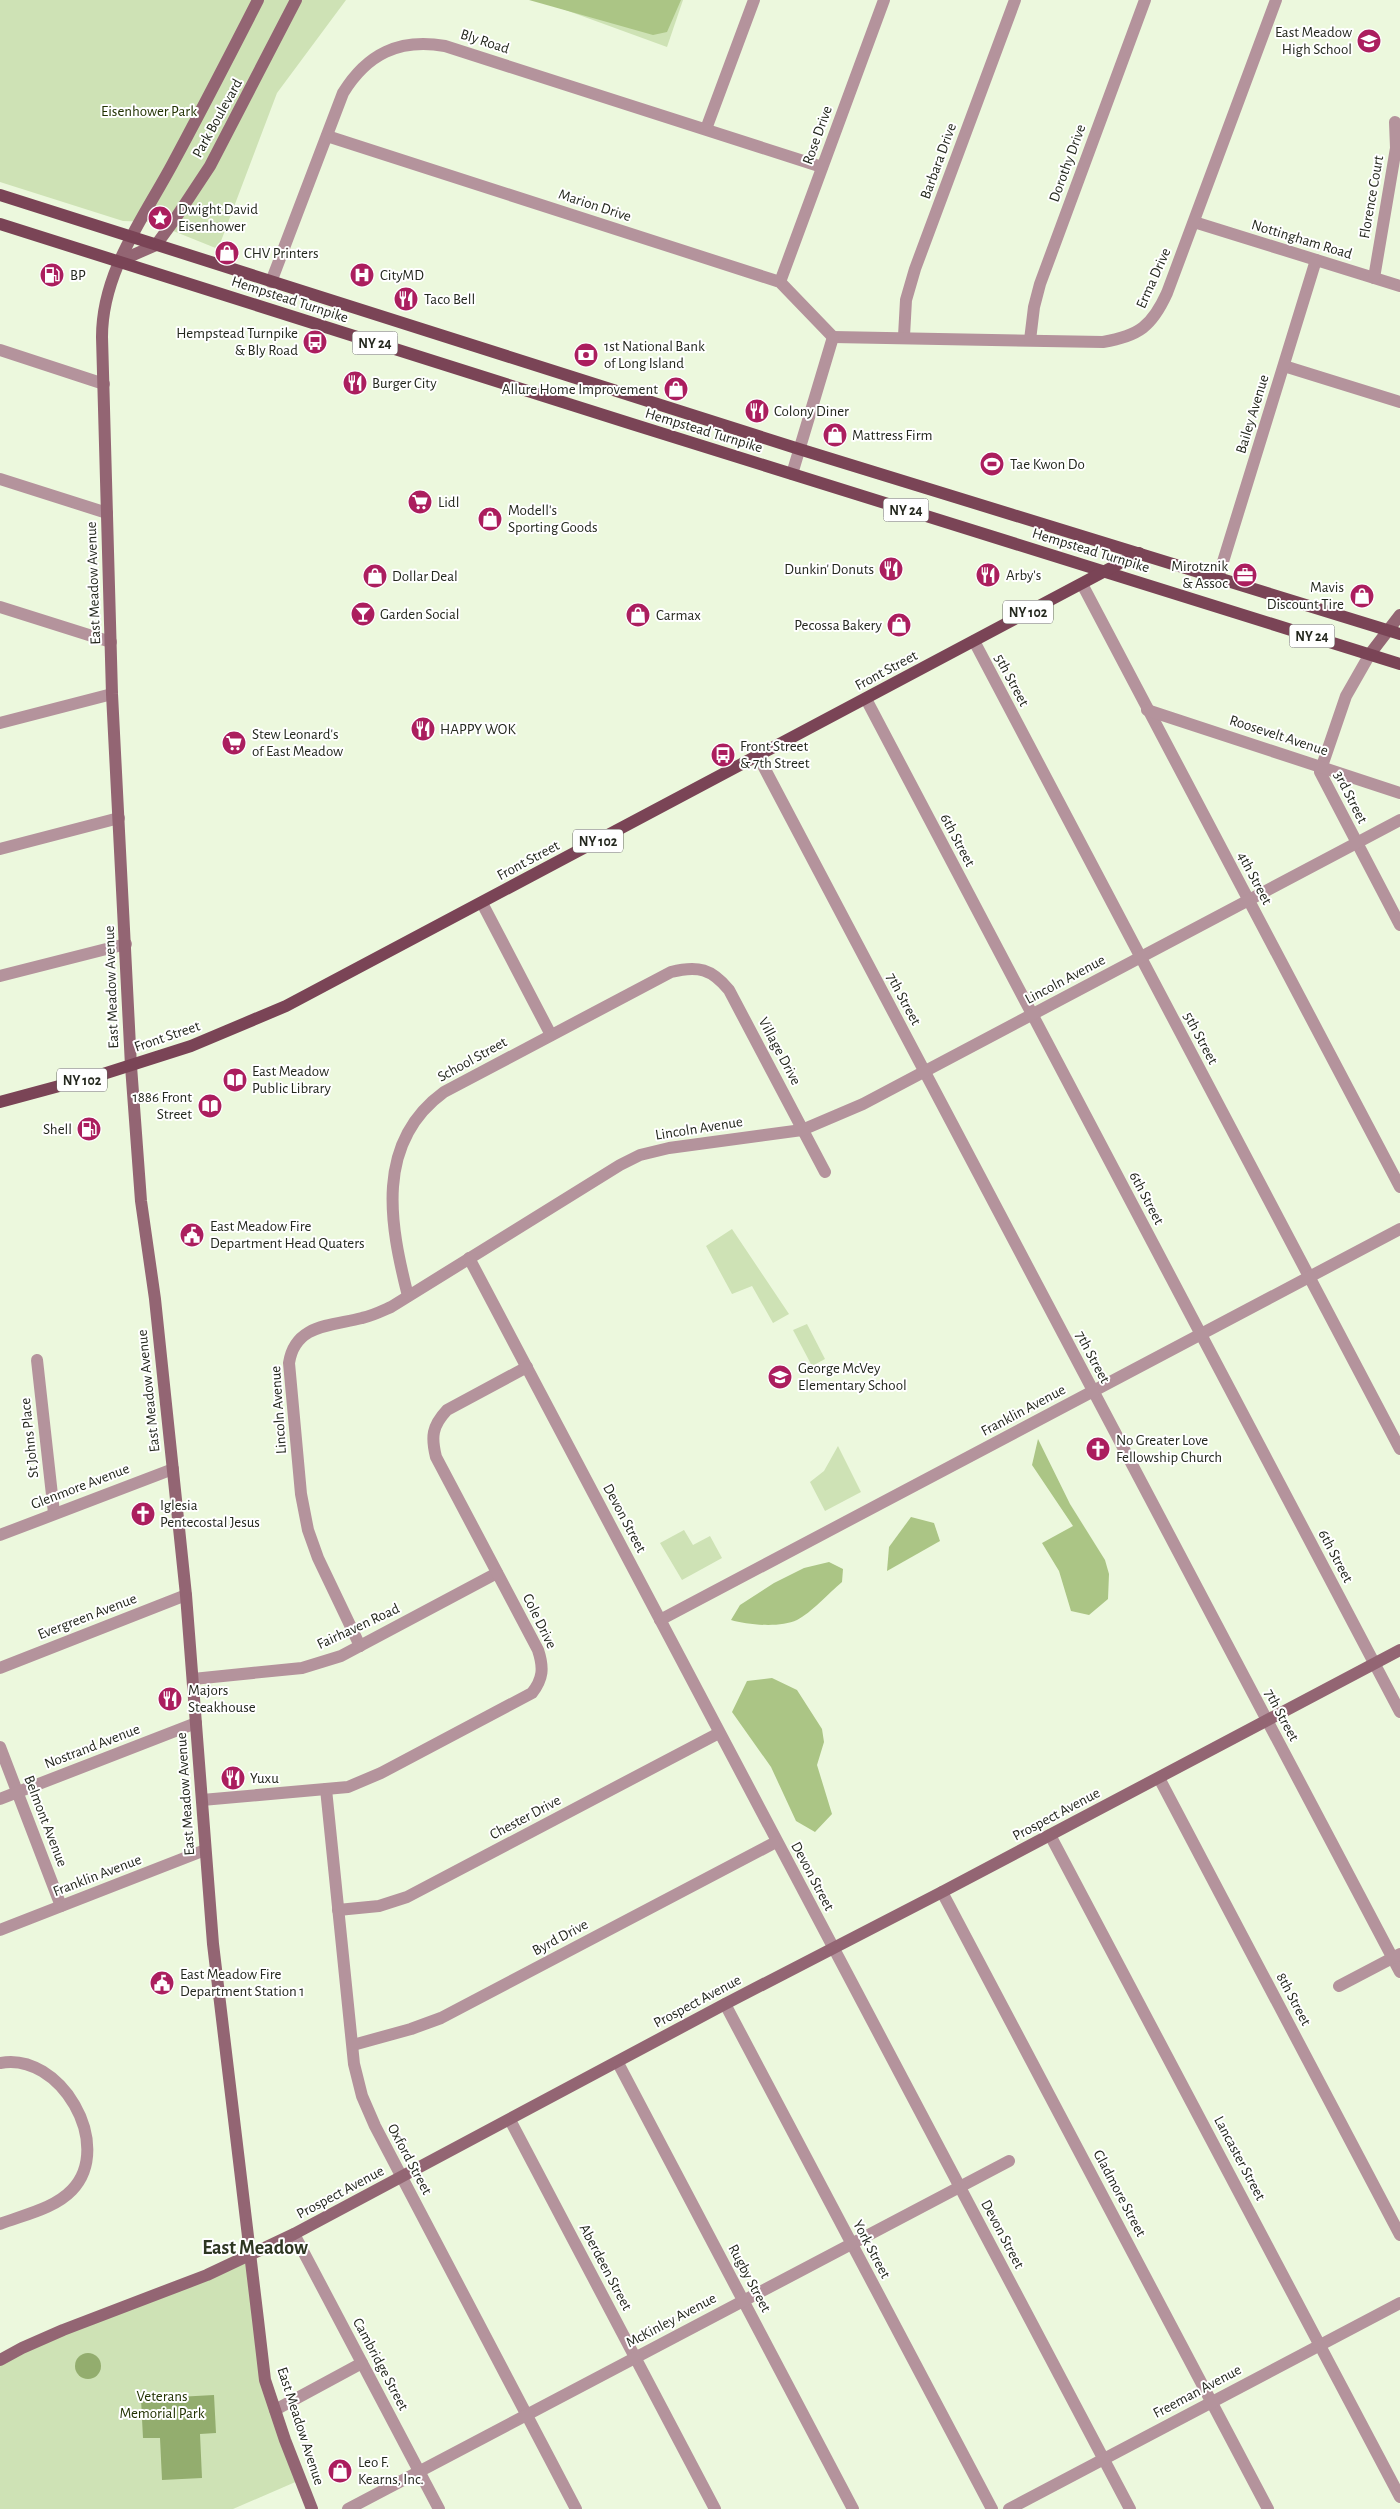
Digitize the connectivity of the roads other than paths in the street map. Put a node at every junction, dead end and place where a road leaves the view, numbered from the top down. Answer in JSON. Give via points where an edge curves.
{"nodes":[{"id":1,"x":258,"y":0,"type":"edge"},
{"id":2,"x":296,"y":0,"type":"edge"},
{"id":3,"x":754,"y":0,"type":"edge"},
{"id":4,"x":884,"y":0,"type":"edge"},
{"id":5,"x":1015,"y":0,"type":"edge"},
{"id":6,"x":1145,"y":0,"type":"edge"},
{"id":7,"x":1276,"y":0,"type":"edge"},
{"id":8,"x":1395,"y":122,"type":"dead end"},
{"id":9,"x":706,"y":129,"type":"junction"},
{"id":10,"x":327,"y":136,"type":"junction"},
{"id":11,"x":822,"y":167,"type":"junction"},
{"id":12,"x":0,"y":196,"type":"edge"},
{"id":13,"x":1194,"y":222,"type":"junction"},
{"id":14,"x":0,"y":224,"type":"edge"},
{"id":15,"x":132,"y":238,"type":"junction"},
{"id":16,"x":156,"y":246,"type":"junction"},
{"id":17,"x":1316,"y":260,"type":"junction"},
{"id":18,"x":117,"y":262,"type":"junction"},
{"id":19,"x":1374,"y":278,"type":"junction"},
{"id":20,"x":271,"y":282,"type":"junction"},
{"id":21,"x":780,"y":282,"type":"junction"},
{"id":22,"x":1400,"y":286,"type":"edge"},
{"id":23,"x":904,"y":336,"type":"junction"},
{"id":24,"x":833,"y":337,"type":"junction"},
{"id":25,"x":1030,"y":340,"type":"junction"},
{"id":26,"x":0,"y":350,"type":"edge"},
{"id":27,"x":1284,"y":366,"type":"junction"},
{"id":28,"x":104,"y":384,"type":"junction"},
{"id":29,"x":1400,"y":402,"type":"edge"},
{"id":30,"x":799,"y":449,"type":"junction"},
{"id":31,"x":792,"y":474,"type":"junction"},
{"id":32,"x":0,"y":479,"type":"edge"},
{"id":33,"x":107,"y":513,"type":"junction"},
{"id":34,"x":1139,"y":553,"type":"junction"},
{"id":35,"x":1105,"y":572,"type":"junction"},
{"id":36,"x":1218,"y":578,"type":"junction"},
{"id":37,"x":1082,"y":584,"type":"junction"},
{"id":38,"x":0,"y":606,"type":"edge"},
{"id":39,"x":1400,"y":615,"type":"edge"},
{"id":40,"x":1394,"y":632,"type":"edge"},
{"id":41,"x":974,"y":641,"type":"junction"},
{"id":42,"x":111,"y":642,"type":"junction"},
{"id":43,"x":1370,"y":654,"type":"junction"},
{"id":44,"x":1400,"y":664,"type":"edge"},
{"id":45,"x":112,"y":694,"type":"junction"},
{"id":46,"x":866,"y":699,"type":"junction"},
{"id":47,"x":1147,"y":710,"type":"junction"},
{"id":48,"x":0,"y":723,"type":"edge"},
{"id":49,"x":758,"y":756,"type":"junction"},
{"id":50,"x":1322,"y":766,"type":"junction"},
{"id":51,"x":1400,"y":793,"type":"edge"},
{"id":52,"x":118,"y":818,"type":"junction"},
{"id":53,"x":1400,"y":820,"type":"edge"},
{"id":54,"x":1357,"y":843,"type":"junction"},
{"id":55,"x":0,"y":849,"type":"edge"},
{"id":56,"x":1248,"y":901,"type":"junction"},
{"id":57,"x":482,"y":902,"type":"junction"},
{"id":58,"x":1400,"y":925,"type":"edge"},
{"id":59,"x":126,"y":944,"type":"junction"},
{"id":60,"x":1140,"y":957,"type":"junction"},
{"id":61,"x":687,"y":968,"type":"joint"},
{"id":62,"x":0,"y":976,"type":"edge"},
{"id":63,"x":1032,"y":1015,"type":"junction"},
{"id":64,"x":550,"y":1035,"type":"junction"},
{"id":65,"x":131,"y":1066,"type":"junction"},
{"id":66,"x":924,"y":1072,"type":"junction"},
{"id":67,"x":0,"y":1102,"type":"edge"},
{"id":68,"x":802,"y":1130,"type":"junction"},
{"id":69,"x":824,"y":1172,"type":"dead end"},
{"id":70,"x":1400,"y":1187,"type":"edge"},
{"id":71,"x":1400,"y":1229,"type":"edge"},
{"id":72,"x":469,"y":1258,"type":"junction"},
{"id":73,"x":1310,"y":1277,"type":"junction"},
{"id":74,"x":408,"y":1296,"type":"junction"},
{"id":75,"x":1201,"y":1335,"type":"junction"},
{"id":76,"x":37,"y":1360,"type":"dead end"},
{"id":77,"x":527,"y":1367,"type":"junction"},
{"id":78,"x":1093,"y":1392,"type":"junction"},
{"id":79,"x":1400,"y":1449,"type":"edge"},
{"id":80,"x":173,"y":1469,"type":"junction"},
{"id":81,"x":54,"y":1513,"type":"junction"},
{"id":82,"x":0,"y":1536,"type":"edge"},
{"id":83,"x":497,"y":1573,"type":"junction"},
{"id":84,"x":186,"y":1595,"type":"junction"},
{"id":85,"x":660,"y":1620,"type":"junction"},
{"id":86,"x":360,"y":1646,"type":"junction"},
{"id":87,"x":1400,"y":1650,"type":"edge"},
{"id":88,"x":1374,"y":1664,"type":"junction"},
{"id":89,"x":0,"y":1668,"type":"edge"},
{"id":90,"x":193,"y":1679,"type":"junction"},
{"id":91,"x":1400,"y":1712,"type":"edge"},
{"id":92,"x":1266,"y":1720,"type":"junction"},
{"id":93,"x":196,"y":1723,"type":"junction"},
{"id":94,"x":719,"y":1732,"type":"junction"},
{"id":95,"x":0,"y":1747,"type":"edge"},
{"id":96,"x":1159,"y":1778,"type":"junction"},
{"id":97,"x":326,"y":1790,"type":"junction"},
{"id":98,"x":18,"y":1792,"type":"junction"},
{"id":99,"x":0,"y":1799,"type":"edge"},
{"id":100,"x":202,"y":1800,"type":"junction"},
{"id":101,"x":1050,"y":1835,"type":"junction"},
{"id":102,"x":776,"y":1842,"type":"junction"},
{"id":103,"x":205,"y":1850,"type":"junction"},
{"id":104,"x":942,"y":1892,"type":"junction"},
{"id":105,"x":62,"y":1906,"type":"junction"},
{"id":106,"x":338,"y":1910,"type":"junction"},
{"id":107,"x":0,"y":1930,"type":"edge"},
{"id":108,"x":834,"y":1948,"type":"junction"},
{"id":109,"x":1396,"y":1956,"type":"edge"},
{"id":110,"x":1400,"y":1972,"type":"edge"},
{"id":111,"x":1339,"y":1986,"type":"dead end"},
{"id":112,"x":725,"y":2004,"type":"junction"},
{"id":113,"x":353,"y":2045,"type":"junction"},
{"id":114,"x":0,"y":2063,"type":"edge"},
{"id":115,"x":618,"y":2063,"type":"junction"},
{"id":116,"x":510,"y":2120,"type":"junction"},
{"id":117,"x":1009,"y":2161,"type":"dead end"},
{"id":118,"x":402,"y":2177,"type":"junction"},
{"id":119,"x":960,"y":2186,"type":"junction"},
{"id":120,"x":0,"y":2224,"type":"edge"},
{"id":121,"x":294,"y":2234,"type":"junction"},
{"id":122,"x":1400,"y":2235,"type":"edge"},
{"id":123,"x":851,"y":2244,"type":"junction"},
{"id":124,"x":249,"y":2257,"type":"junction"},
{"id":125,"x":743,"y":2301,"type":"junction"},
{"id":126,"x":1400,"y":2303,"type":"edge"},
{"id":127,"x":1320,"y":2345,"type":"junction"},
{"id":128,"x":635,"y":2358,"type":"junction"},
{"id":129,"x":0,"y":2360,"type":"edge"},
{"id":130,"x":362,"y":2363,"type":"junction"},
{"id":131,"x":1211,"y":2402,"type":"junction"},
{"id":132,"x":275,"y":2410,"type":"junction"},
{"id":133,"x":526,"y":2414,"type":"junction"},
{"id":134,"x":1104,"y":2459,"type":"junction"},
{"id":135,"x":419,"y":2472,"type":"junction"},
{"id":136,"x":1400,"y":2497,"type":"edge"},
{"id":137,"x":312,"y":2509,"type":"edge"},
{"id":138,"x":348,"y":2509,"type":"edge"},
{"id":139,"x":439,"y":2509,"type":"edge"},
{"id":140,"x":576,"y":2509,"type":"edge"},
{"id":141,"x":715,"y":2509,"type":"edge"},
{"id":142,"x":853,"y":2509,"type":"edge"},
{"id":143,"x":992,"y":2509,"type":"edge"},
{"id":144,"x":1009,"y":2509,"type":"edge"},
{"id":145,"x":1130,"y":2509,"type":"edge"},
{"id":146,"x":1268,"y":2509,"type":"edge"}],
"edges":[{"from":1,"to":15,"type":"street","name":"Park Boulevard"},
{"from":2,"to":16,"type":"street","name":"Park Boulevard","via":[[210,166]]},
{"from":3,"to":9,"type":"street"},
{"from":4,"to":11,"type":"street","name":"Rose Drive"},
{"from":5,"to":23,"type":"street","name":"Barbara Drive","via":[[915,269],[906,300]]},
{"from":6,"to":25,"type":"street","name":"Dorothy Drive","via":[[1040,284]]},
{"from":7,"to":13,"type":"street","name":"Erma Drive"},
{"from":8,"to":19,"type":"street","name":"Florence Court","via":[[1396,148]]},
{"from":9,"to":10,"type":"street","name":"Bly Road","via":[[429,43],[399,46],[363,66],[343,93]]},
{"from":9,"to":11,"type":"street","name":"Bly Road"},
{"from":10,"to":20,"type":"street","name":"Bly Road"},
{"from":10,"to":21,"type":"street","name":"Marion Drive"},
{"from":11,"to":21,"type":"street","name":"Rose Drive"},
{"from":12,"to":15,"type":"main road","name":"Hempstead Turnpike","number":"NY 24"},
{"from":13,"to":17,"type":"street","name":"Nottingham Road"},
{"from":13,"to":25,"type":"street","name":"Erma Drive","via":[[1159,311],[1140,331],[1103,342]]},
{"from":14,"to":18,"type":"main road","name":"Hempstead Turnpike","number":"NY 24"},
{"from":15,"to":16,"type":"main road","name":"Hempstead Turnpike","number":"NY 24"},
{"from":15,"to":18,"type":"street","name":"East Meadow Avenue"},
{"from":16,"to":18,"type":"street"},
{"from":16,"to":20,"type":"main road","name":"Hempstead Turnpike","number":"NY 24"},
{"from":17,"to":19,"type":"street","name":"Nottingham Road"},
{"from":17,"to":27,"type":"street","name":"Bailey Avenue"},
{"from":18,"to":28,"type":"street","name":"East Meadow Avenue","via":[[103,310]]},
{"from":18,"to":31,"type":"main road","name":"Hempstead Turnpike","number":"NY 24"},
{"from":19,"to":22,"type":"street","name":"Nottingham Road"},
{"from":20,"to":30,"type":"main road","name":"Hempstead Turnpike","number":"NY 24"},
{"from":21,"to":24,"type":"street","name":"Marion Drive"},
{"from":23,"to":24,"type":"street","name":"Erma Drive"},
{"from":23,"to":25,"type":"street","name":"Erma Drive"},
{"from":24,"to":30,"type":"street"},
{"from":26,"to":28,"type":"street"},
{"from":27,"to":29,"type":"street"},
{"from":27,"to":36,"type":"street","name":"Bailey Avenue"},
{"from":28,"to":33,"type":"street","name":"East Meadow Avenue"},
{"from":30,"to":31,"type":"street"},
{"from":30,"to":34,"type":"main road","name":"Hempstead Turnpike","number":"NY 24"},
{"from":31,"to":35,"type":"main road","name":"Hempstead Turnpike","number":"NY 24"},
{"from":32,"to":33,"type":"street"},
{"from":33,"to":42,"type":"street","name":"East Meadow Avenue"},
{"from":34,"to":35,"type":"main road","name":"Front Street"},
{"from":34,"to":36,"type":"main road","name":"Hempstead Turnpike","number":"NY 24"},
{"from":35,"to":37,"type":"main road","name":"Front Street","number":"NY 102"},
{"from":35,"to":43,"type":"main road","name":"Hempstead Turnpike","number":"NY 24"},
{"from":36,"to":40,"type":"main road","name":"Hempstead Turnpike","number":"NY 24"},
{"from":37,"to":41,"type":"main road","name":"Front Street","number":"NY 102"},
{"from":37,"to":47,"type":"street","name":"4th Street"},
{"from":38,"to":42,"type":"street"},
{"from":39,"to":40,"type":"street"},
{"from":40,"to":43,"type":"street"},
{"from":41,"to":46,"type":"main road","name":"Front Street","number":"NY 102"},
{"from":41,"to":60,"type":"street","name":"5th Street"},
{"from":42,"to":45,"type":"street","name":"East Meadow Avenue"},
{"from":43,"to":44,"type":"main road","name":"Hempstead Turnpike","number":"NY 24"},
{"from":43,"to":50,"type":"street","name":"3rd Street","via":[[1346,696]]},
{"from":45,"to":48,"type":"street"},
{"from":45,"to":52,"type":"street","name":"East Meadow Avenue"},
{"from":46,"to":49,"type":"main road","name":"Front Street","number":"NY 102"},
{"from":46,"to":63,"type":"street","name":"6th Street"},
{"from":47,"to":50,"type":"street","name":"Roosevelt Avenue"},
{"from":47,"to":56,"type":"street","name":"4th Street"},
{"from":49,"to":57,"type":"main road","name":"Front Street","number":"NY 102"},
{"from":49,"to":66,"type":"street","name":"7th Street"},
{"from":50,"to":51,"type":"street","name":"Roosevelt Avenue"},
{"from":50,"to":54,"type":"street","name":"3rd Street","via":[[1320,772]]},
{"from":52,"to":55,"type":"street"},
{"from":52,"to":59,"type":"street","name":"East Meadow Avenue"},
{"from":53,"to":54,"type":"street","name":"Lincoln Avenue"},
{"from":54,"to":56,"type":"street","name":"Lincoln Avenue"},
{"from":54,"to":58,"type":"street","name":"3rd Street"},
{"from":56,"to":60,"type":"street","name":"Lincoln Avenue"},
{"from":56,"to":70,"type":"street","name":"4th Street"},
{"from":57,"to":64,"type":"street"},
{"from":57,"to":65,"type":"main road","name":"Front Street","number":"NY 102","via":[[286,1006],[220,1036]]},
{"from":59,"to":62,"type":"street"},
{"from":59,"to":65,"type":"street","name":"East Meadow Avenue"},
{"from":60,"to":63,"type":"street","name":"Lincoln Avenue"},
{"from":60,"to":73,"type":"street","name":"5th Street"},
{"from":61,"to":64,"type":"street","name":"School Street","via":[[651,982]]},
{"from":61,"to":68,"type":"street","name":"Village Drive","via":[[706,970],[729,990]]},
{"from":63,"to":66,"type":"street","name":"Lincoln Avenue"},
{"from":63,"to":75,"type":"street","name":"6th Street"},
{"from":64,"to":74,"type":"street","name":"School Street","via":[[444,1092],[420,1114],[405,1137],[394,1166],[391,1191],[397,1254]]},
{"from":65,"to":67,"type":"main road","name":"Front Street","number":"NY 102"},
{"from":65,"to":80,"type":"street","name":"East Meadow Avenue","via":[[141,1201]]},
{"from":66,"to":68,"type":"street","name":"Lincoln Avenue","via":[[863,1104]]},
{"from":66,"to":78,"type":"street","name":"7th Street"},
{"from":68,"to":69,"type":"street","name":"Village Drive"},
{"from":68,"to":72,"type":"street","name":"Lincoln Avenue","via":[[640,1155]]},
{"from":71,"to":73,"type":"street","name":"Franklin Avenue"},
{"from":72,"to":74,"type":"street","name":"Lincoln Avenue"},
{"from":72,"to":77,"type":"street","name":"Devon Street"},
{"from":73,"to":75,"type":"street","name":"Franklin Avenue"},
{"from":73,"to":79,"type":"street","name":"5th Street"},
{"from":74,"to":86,"type":"street","name":"Lincoln Avenue","via":[[364,1318],[313,1329],[300,1338],[291,1351],[289,1363],[301,1494],[308,1530]]},
{"from":75,"to":78,"type":"street","name":"Franklin Avenue"},
{"from":75,"to":88,"type":"street","name":"6th Street"},
{"from":76,"to":81,"type":"street","name":"St Johns Place"},
{"from":77,"to":83,"type":"street","name":"Cole Drive","via":[[447,1410],[437,1421],[432,1434],[436,1457]]},
{"from":77,"to":85,"type":"street","name":"Devon Street"},
{"from":78,"to":85,"type":"street","name":"Franklin Avenue"},
{"from":78,"to":92,"type":"street","name":"7th Street"},
{"from":80,"to":81,"type":"street","name":"Glenmore Avenue"},
{"from":80,"to":84,"type":"street","name":"East Meadow Avenue"},
{"from":81,"to":82,"type":"street","name":"Glenmore Avenue"},
{"from":83,"to":86,"type":"street","name":"Fairhaven Road"},
{"from":83,"to":97,"type":"street","name":"Cole Drive","via":[[541,1659],[541,1681],[532,1693],[381,1773],[348,1787]]},
{"from":84,"to":89,"type":"street","name":"Evergreen Avenue"},
{"from":84,"to":90,"type":"street","name":"East Meadow Avenue"},
{"from":85,"to":94,"type":"street","name":"Devon Street"},
{"from":86,"to":90,"type":"street","name":"Fairhaven Road","via":[[341,1656],[302,1668]]},
{"from":87,"to":88,"type":"street","name":"Prospect Avenue"},
{"from":88,"to":91,"type":"street","name":"6th Street"},
{"from":88,"to":92,"type":"street","name":"Prospect Avenue"},
{"from":90,"to":93,"type":"street","name":"East Meadow Avenue"},
{"from":92,"to":96,"type":"street","name":"Prospect Avenue"},
{"from":92,"to":109,"type":"street","name":"7th Street"},
{"from":93,"to":98,"type":"street","name":"Nostrand Avenue"},
{"from":93,"to":100,"type":"street","name":"East Meadow Avenue"},
{"from":94,"to":102,"type":"street","name":"Devon Street"},
{"from":94,"to":106,"type":"street","name":"Chester Drive","via":[[407,1897],[379,1906]]},
{"from":95,"to":98,"type":"street","name":"Belmont Avenue"},
{"from":96,"to":101,"type":"street","name":"Prospect Avenue"},
{"from":96,"to":122,"type":"street","name":"8th Street"},
{"from":97,"to":100,"type":"street","name":"Cole Drive"},
{"from":97,"to":106,"type":"street","name":"Oxford Street"},
{"from":98,"to":99,"type":"street","name":"Nostrand Avenue"},
{"from":98,"to":105,"type":"street","name":"Belmont Avenue"},
{"from":100,"to":103,"type":"street","name":"East Meadow Avenue"},
{"from":101,"to":104,"type":"street","name":"Prospect Avenue"},
{"from":101,"to":127,"type":"street","name":"Lancaster Street"},
{"from":102,"to":108,"type":"street","name":"Devon Street"},
{"from":102,"to":113,"type":"street","name":"Byrd Drive","via":[[441,2018]]},
{"from":103,"to":105,"type":"street","name":"Franklin Avenue"},
{"from":103,"to":124,"type":"street","name":"East Meadow Avenue"},
{"from":104,"to":108,"type":"street","name":"Prospect Avenue"},
{"from":104,"to":131,"type":"street","name":"Gladmore Street"},
{"from":105,"to":107,"type":"street","name":"Franklin Avenue"},
{"from":106,"to":113,"type":"street","name":"Oxford Street"},
{"from":108,"to":112,"type":"street","name":"Prospect Avenue"},
{"from":108,"to":119,"type":"street","name":"Devon Street"},
{"from":109,"to":110,"type":"street","name":"7th Street"},
{"from":109,"to":111,"type":"street"},
{"from":112,"to":115,"type":"street","name":"Prospect Avenue"},
{"from":112,"to":123,"type":"street","name":"York Street"},
{"from":113,"to":118,"type":"street","name":"Oxford Street","via":[[362,2096]]},
{"from":114,"to":120,"type":"street","via":[[28,2063],[43,2069],[58,2082],[76,2109],[86,2133],[88,2153],[78,2183],[62,2199]]},
{"from":115,"to":116,"type":"street","name":"Prospect Avenue"},
{"from":115,"to":125,"type":"street","name":"Rugby Street"},
{"from":116,"to":118,"type":"street","name":"Prospect Avenue"},
{"from":116,"to":128,"type":"street","name":"Aberdeen Street"},
{"from":117,"to":119,"type":"street","name":"McKinley Avenue"},
{"from":118,"to":121,"type":"street","name":"Prospect Avenue"},
{"from":118,"to":133,"type":"street","name":"Oxford Street"},
{"from":119,"to":123,"type":"street","name":"McKinley Avenue"},
{"from":119,"to":134,"type":"street","name":"Devon Street"},
{"from":121,"to":124,"type":"street","name":"Prospect Avenue"},
{"from":121,"to":130,"type":"street","name":"Cambridge Street"},
{"from":123,"to":125,"type":"street","name":"McKinley Avenue"},
{"from":123,"to":143,"type":"street","name":"York Street"},
{"from":124,"to":129,"type":"street","name":"Prospect Avenue","via":[[22,2348]]},
{"from":124,"to":132,"type":"street","name":"East Meadow Avenue","via":[[265,2380]]},
{"from":125,"to":128,"type":"street","name":"McKinley Avenue"},
{"from":125,"to":142,"type":"street","name":"Rugby Street"},
{"from":126,"to":127,"type":"street","name":"Freeman Avenue"},
{"from":127,"to":131,"type":"street","name":"Freeman Avenue"},
{"from":127,"to":136,"type":"street","name":"Lancaster Street"},
{"from":128,"to":133,"type":"street","name":"McKinley Avenue"},
{"from":128,"to":141,"type":"street","name":"Aberdeen Street"},
{"from":130,"to":132,"type":"street"},
{"from":130,"to":135,"type":"street","name":"Cambridge Street"},
{"from":131,"to":134,"type":"street","name":"Freeman Avenue"},
{"from":131,"to":146,"type":"street","name":"Gladmore Street"},
{"from":132,"to":137,"type":"street","name":"East Meadow Avenue"},
{"from":133,"to":135,"type":"street","name":"McKinley Avenue"},
{"from":133,"to":140,"type":"street","name":"Oxford Street"},
{"from":134,"to":144,"type":"street","name":"Freeman Avenue"},
{"from":134,"to":145,"type":"street","name":"Devon Street"},
{"from":135,"to":138,"type":"street","name":"McKinley Avenue"},
{"from":135,"to":139,"type":"street","name":"Cambridge Street"}]}
